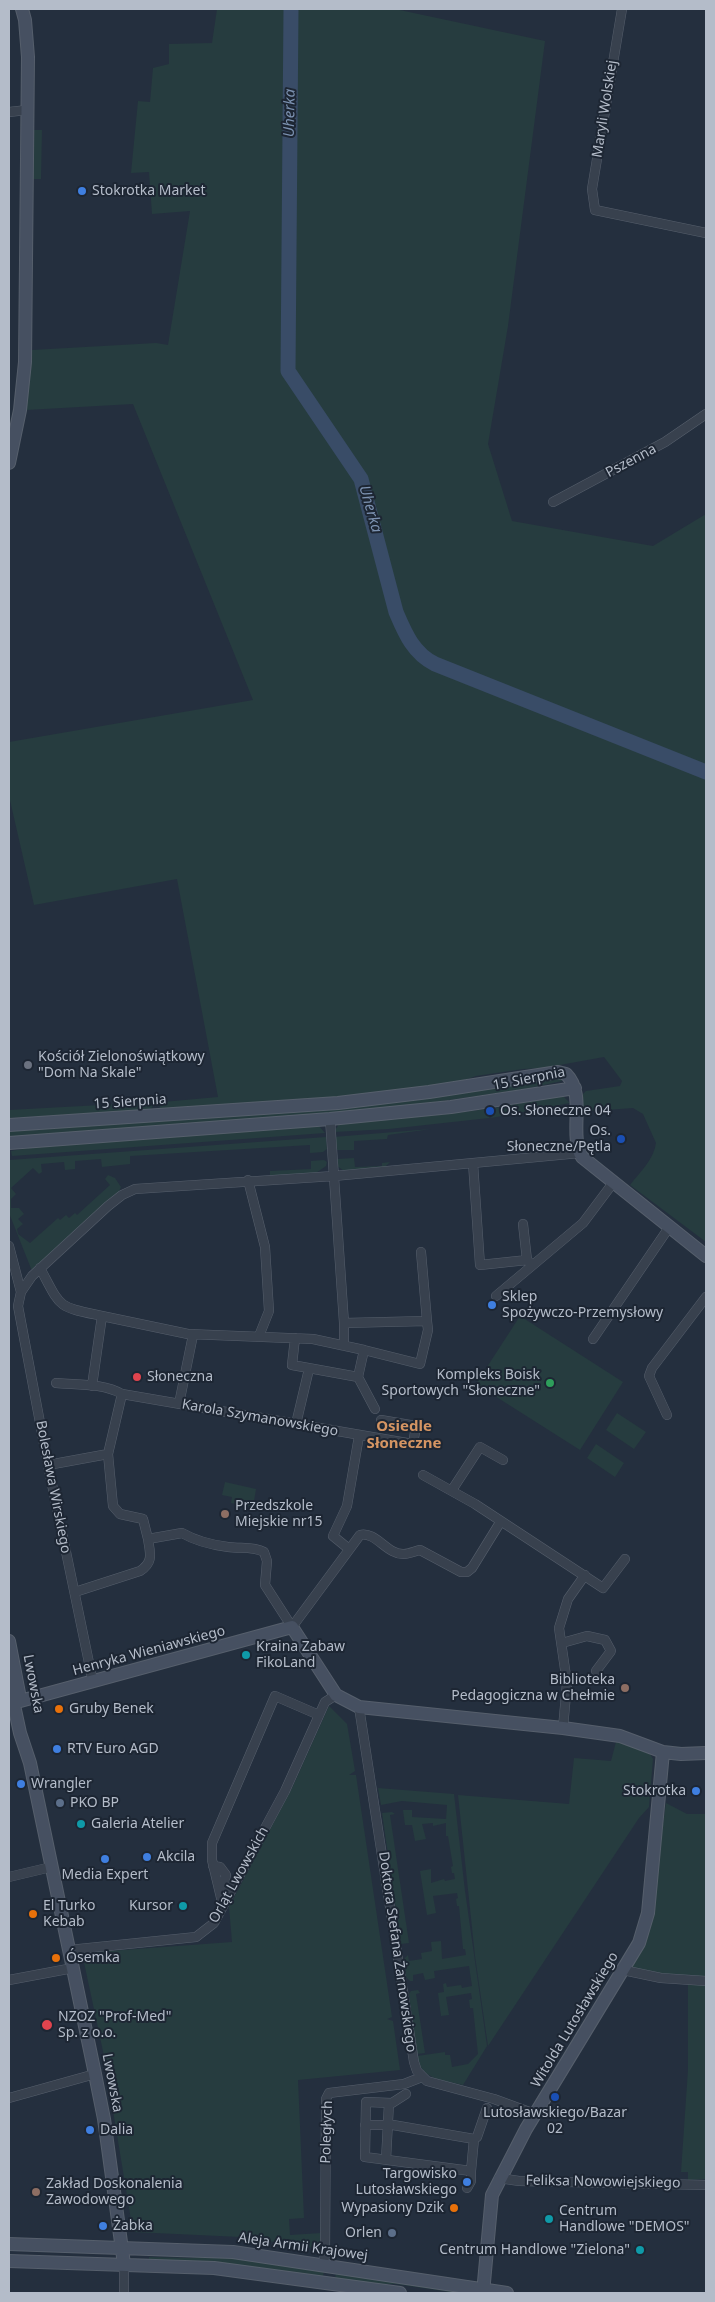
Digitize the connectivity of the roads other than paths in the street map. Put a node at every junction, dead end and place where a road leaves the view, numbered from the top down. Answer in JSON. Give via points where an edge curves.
{"nodes":[{"id":1,"x":22,"y":9,"type":"edge"},
{"id":2,"x":622,"y":9,"type":"edge"},
{"id":3,"x":27,"y":110,"type":"junction"},
{"id":4,"x":9,"y":112,"type":"edge"},
{"id":5,"x":706,"y":233,"type":"edge"},
{"id":6,"x":706,"y":414,"type":"edge"},
{"id":7,"x":9,"y":463,"type":"edge"},
{"id":8,"x":553,"y":502,"type":"dead end"},
{"id":9,"x":574,"y":1088,"type":"junction"},
{"id":10,"x":330,"y":1119,"type":"junction"},
{"id":11,"x":9,"y":1125,"type":"edge"},
{"id":12,"x":9,"y":1143,"type":"edge"},
{"id":13,"x":519,"y":1149,"type":"dead end"},
{"id":14,"x":580,"y":1153,"type":"junction"},
{"id":15,"x":520,"y":1160,"type":"junction"},
{"id":16,"x":473,"y":1163,"type":"junction"},
{"id":17,"x":334,"y":1176,"type":"junction"},
{"id":18,"x":248,"y":1180,"type":"junction"},
{"id":19,"x":613,"y":1183,"type":"junction"},
{"id":20,"x":523,"y":1224,"type":"dead end"},
{"id":21,"x":670,"y":1226,"type":"junction"},
{"id":22,"x":9,"y":1246,"type":"edge"},
{"id":23,"x":421,"y":1252,"type":"dead end"},
{"id":24,"x":706,"y":1256,"type":"edge"},
{"id":25,"x":530,"y":1263,"type":"junction"},
{"id":26,"x":40,"y":1268,"type":"junction"},
{"id":27,"x":20,"y":1292,"type":"junction"},
{"id":28,"x":496,"y":1296,"type":"dead end"},
{"id":29,"x":706,"y":1297,"type":"edge"},
{"id":30,"x":102,"y":1316,"type":"junction"},
{"id":31,"x":427,"y":1321,"type":"junction"},
{"id":32,"x":344,"y":1323,"type":"junction"},
{"id":33,"x":193,"y":1335,"type":"junction"},
{"id":34,"x":259,"y":1336,"type":"junction"},
{"id":35,"x":295,"y":1338,"type":"junction"},
{"id":36,"x":593,"y":1339,"type":"dead end"},
{"id":37,"x":344,"y":1346,"type":"junction"},
{"id":38,"x":364,"y":1350,"type":"junction"},
{"id":39,"x":309,"y":1369,"type":"junction"},
{"id":40,"x":358,"y":1377,"type":"junction"},
{"id":41,"x":56,"y":1383,"type":"dead end"},
{"id":42,"x":92,"y":1386,"type":"junction"},
{"id":43,"x":122,"y":1394,"type":"junction"},
{"id":44,"x":179,"y":1404,"type":"junction"},
{"id":45,"x":375,"y":1409,"type":"dead end"},
{"id":46,"x":667,"y":1415,"type":"dead end"},
{"id":47,"x":381,"y":1420,"type":"dead end"},
{"id":48,"x":296,"y":1424,"type":"junction"},
{"id":49,"x":359,"y":1436,"type":"junction"},
{"id":50,"x":108,"y":1454,"type":"junction"},
{"id":51,"x":503,"y":1460,"type":"dead end"},
{"id":52,"x":48,"y":1465,"type":"junction"},
{"id":53,"x":423,"y":1475,"type":"dead end"},
{"id":54,"x":452,"y":1490,"type":"junction"},
{"id":55,"x":501,"y":1521,"type":"junction"},
{"id":56,"x":148,"y":1539,"type":"junction"},
{"id":57,"x":349,"y":1548,"type":"junction"},
{"id":58,"x":625,"y":1559,"type":"dead end"},
{"id":59,"x":584,"y":1575,"type":"junction"},
{"id":60,"x":75,"y":1592,"type":"junction"},
{"id":61,"x":292,"y":1627,"type":"junction"},
{"id":62,"x":9,"y":1641,"type":"edge"},
{"id":63,"x":562,"y":1643,"type":"junction"},
{"id":64,"x":596,"y":1671,"type":"dead end"},
{"id":65,"x":9,"y":1682,"type":"edge"},
{"id":66,"x":93,"y":1682,"type":"junction"},
{"id":67,"x":336,"y":1695,"type":"junction"},
{"id":68,"x":17,"y":1702,"type":"junction"},
{"id":69,"x":359,"y":1707,"type":"junction"},
{"id":70,"x":319,"y":1715,"type":"junction"},
{"id":71,"x":562,"y":1728,"type":"junction"},
{"id":72,"x":663,"y":1752,"type":"junction"},
{"id":73,"x":706,"y":1753,"type":"edge"},
{"id":74,"x":51,"y":1867,"type":"junction"},
{"id":75,"x":9,"y":1877,"type":"edge"},
{"id":76,"x":222,"y":1901,"type":"junction"},
{"id":77,"x":68,"y":1950,"type":"junction"},
{"id":78,"x":73,"y":1968,"type":"junction"},
{"id":79,"x":623,"y":1970,"type":"junction"},
{"id":80,"x":9,"y":1980,"type":"edge"},
{"id":81,"x":706,"y":1981,"type":"edge"},
{"id":82,"x":95,"y":2074,"type":"junction"},
{"id":83,"x":422,"y":2077,"type":"junction"},
{"id":84,"x":406,"y":2094,"type":"dead end"},
{"id":85,"x":9,"y":2098,"type":"edge"},
{"id":86,"x":389,"y":2103,"type":"junction"},
{"id":87,"x":486,"y":2108,"type":"dead end"},
{"id":88,"x":535,"y":2114,"type":"junction"},
{"id":89,"x":365,"y":2125,"type":"junction"},
{"id":90,"x":388,"y":2126,"type":"junction"},
{"id":91,"x":474,"y":2139,"type":"junction"},
{"id":92,"x":386,"y":2160,"type":"junction"},
{"id":93,"x":472,"y":2171,"type":"junction"},
{"id":94,"x":500,"y":2178,"type":"junction"},
{"id":95,"x":706,"y":2184,"type":"edge"},
{"id":96,"x":467,"y":2188,"type":"dead end"},
{"id":97,"x":9,"y":2244,"type":"edge"},
{"id":98,"x":122,"y":2248,"type":"junction"},
{"id":99,"x":9,"y":2261,"type":"edge"},
{"id":100,"x":124,"y":2264,"type":"junction"},
{"id":101,"x":323,"y":2265,"type":"junction"},
{"id":102,"x":354,"y":2290,"type":"edge"},
{"id":103,"x":483,"y":2291,"type":"edge"},
{"id":104,"x":124,"y":2293,"type":"edge"},
{"id":105,"x":400,"y":2293,"type":"edge"},
{"id":106,"x":507,"y":2293,"type":"edge"}],
"edges":[{"from":1,"to":3,"type":"street","via":[[28,57]]},
{"from":2,"to":5,"type":"street","name":"Maryli Wolskiej","via":[[592,189],[595,210]]},
{"from":3,"to":4,"type":"street"},
{"from":3,"to":7,"type":"street","via":[[25,356],[20,410]]},
{"from":6,"to":8,"type":"street","name":"Pszenna","via":[[665,442]]},
{"from":9,"to":10,"type":"street","name":"15 Sierpnia","via":[[451,1107]]},
{"from":9,"to":11,"type":"street","name":"15 Sierpnia","via":[[566,1074],[558,1072],[338,1102]]},
{"from":9,"to":14,"type":"street"},
{"from":10,"to":12,"type":"street","name":"15 Sierpnia"},
{"from":10,"to":17,"type":"street"},
{"from":13,"to":15,"type":"street"},
{"from":14,"to":15,"type":"street"},
{"from":14,"to":19,"type":"street"},
{"from":15,"to":16,"type":"street"},
{"from":16,"to":17,"type":"street","via":[[394,1166]]},
{"from":16,"to":25,"type":"street","via":[[480,1265]]},
{"from":17,"to":18,"type":"street"},
{"from":17,"to":32,"type":"street"},
{"from":18,"to":26,"type":"street","via":[[128,1191]]},
{"from":18,"to":34,"type":"street","via":[[265,1247],[269,1311]]},
{"from":19,"to":21,"type":"street"},
{"from":19,"to":25,"type":"street","via":[[583,1223]]},
{"from":20,"to":25,"type":"street"},
{"from":21,"to":24,"type":"street"},
{"from":21,"to":36,"type":"street"},
{"from":22,"to":27,"type":"street","name":"Bolesława Wirskiego"},
{"from":23,"to":31,"type":"street"},
{"from":25,"to":28,"type":"street"},
{"from":26,"to":27,"type":"street"},
{"from":26,"to":30,"type":"street","via":[[60,1305]]},
{"from":27,"to":52,"type":"street","name":"Bolesława Wirskiego","via":[[18,1306]]},
{"from":29,"to":46,"type":"street","via":[[652,1368],[650,1376]]},
{"from":30,"to":33,"type":"street"},
{"from":30,"to":42,"type":"street"},
{"from":31,"to":32,"type":"street"},
{"from":31,"to":38,"type":"street","via":[[420,1364]]},
{"from":32,"to":37,"type":"street"},
{"from":33,"to":34,"type":"street"},
{"from":33,"to":44,"type":"street"},
{"from":34,"to":35,"type":"street"},
{"from":35,"to":37,"type":"street"},
{"from":35,"to":39,"type":"street","via":[[292,1365]]},
{"from":37,"to":38,"type":"street"},
{"from":38,"to":40,"type":"street"},
{"from":39,"to":40,"type":"street"},
{"from":39,"to":48,"type":"street"},
{"from":40,"to":45,"type":"street"},
{"from":41,"to":42,"type":"street","name":"Karola Szymanowskiego"},
{"from":42,"to":43,"type":"street","name":"Karola Szymanowskiego"},
{"from":43,"to":44,"type":"street","name":"Karola Szymanowskiego"},
{"from":43,"to":50,"type":"street"},
{"from":44,"to":48,"type":"street","name":"Karola Szymanowskiego"},
{"from":47,"to":49,"type":"street","name":"Karola Szymanowskiego","via":[[416,1426],[413,1444]]},
{"from":48,"to":49,"type":"street","name":"Karola Szymanowskiego"},
{"from":49,"to":57,"type":"street","via":[[347,1506],[333,1536]]},
{"from":50,"to":52,"type":"street"},
{"from":50,"to":56,"type":"street","via":[[113,1506],[120,1514],[143,1519]]},
{"from":51,"to":54,"type":"street","via":[[480,1447]]},
{"from":52,"to":60,"type":"street","name":"Bolesława Wirskiego"},
{"from":53,"to":54,"type":"street"},
{"from":54,"to":55,"type":"street"},
{"from":55,"to":57,"type":"street","via":[[467,1572],[461,1572],[420,1550],[396,1553],[365,1534],[357,1537]]},
{"from":55,"to":59,"type":"street"},
{"from":56,"to":60,"type":"street","via":[[149,1565],[140,1571]]},
{"from":56,"to":61,"type":"street","via":[[182,1533],[194,1540],[264,1552],[267,1561],[265,1585]]},
{"from":57,"to":61,"type":"street"},
{"from":58,"to":59,"type":"street","via":[[603,1588]]},
{"from":59,"to":63,"type":"street","via":[[568,1599],[559,1628]]},
{"from":60,"to":66,"type":"street","name":"Bolesława Wirskiego"},
{"from":61,"to":66,"type":"street","name":"Henryka Wieniawskiego"},
{"from":61,"to":67,"type":"street"},
{"from":62,"to":68,"type":"street","name":"Lwowska"},
{"from":63,"to":64,"type":"street","via":[[588,1636],[605,1640],[611,1651]]},
{"from":63,"to":71,"type":"street","via":[[567,1683]]},
{"from":65,"to":68,"type":"street","name":"Lwowska"},
{"from":66,"to":68,"type":"street","name":"Henryka Wieniawskiego"},
{"from":67,"to":69,"type":"street"},
{"from":67,"to":70,"type":"street","name":"Orląt Lwowskich","via":[[325,1702]]},
{"from":68,"to":74,"type":"street","name":"Lwowska"},
{"from":69,"to":71,"type":"street"},
{"from":69,"to":83,"type":"street","name":"Doktora Stefana Żarnowskiego","via":[[414,2062]]},
{"from":70,"to":76,"type":"street","name":"Orląt Lwowskich","via":[[285,1791]]},
{"from":70,"to":76,"type":"street","via":[[275,1696],[210,1850]]},
{"from":71,"to":72,"type":"street","via":[[620,1736]]},
{"from":72,"to":73,"type":"street"},
{"from":72,"to":79,"type":"street","name":"Witolda Lutosławskiego","via":[[648,1913],[640,1943]]},
{"from":74,"to":75,"type":"street"},
{"from":74,"to":77,"type":"street","name":"Lwowska"},
{"from":76,"to":77,"type":"street","name":"Orląt Lwowskich","via":[[214,1923],[196,1937]]},
{"from":77,"to":78,"type":"street","name":"Lwowska"},
{"from":78,"to":80,"type":"street"},
{"from":78,"to":82,"type":"street","name":"Lwowska"},
{"from":79,"to":81,"type":"street","via":[[661,1978]]},
{"from":79,"to":88,"type":"street","name":"Witolda Lutosławskiego"},
{"from":82,"to":85,"type":"street"},
{"from":82,"to":98,"type":"street","name":"Lwowska"},
{"from":83,"to":88,"type":"street","via":[[433,2084],[487,2097]]},
{"from":83,"to":101,"type":"street","name":"Poległych","via":[[404,2084],[329,2093],[326,2099]]},
{"from":84,"to":86,"type":"street"},
{"from":86,"to":89,"type":"street","via":[[366,2102]]},
{"from":86,"to":90,"type":"street"},
{"from":87,"to":91,"type":"street"},
{"from":88,"to":94,"type":"street","name":"Witolda Lutosławskiego"},
{"from":89,"to":90,"type":"street"},
{"from":89,"to":92,"type":"street","via":[[365,2157]]},
{"from":90,"to":91,"type":"street"},
{"from":90,"to":92,"type":"street"},
{"from":91,"to":93,"type":"street"},
{"from":92,"to":93,"type":"street"},
{"from":93,"to":96,"type":"street"},
{"from":94,"to":95,"type":"street","name":"Feliksa Nowowiejskiego"},
{"from":94,"to":103,"type":"street","name":"Witolda Lutosławskiego","via":[[489,2207]]},
{"from":97,"to":98,"type":"street","name":"Aleja Armii Krajowej"},
{"from":98,"to":100,"type":"street","name":"Lwowska"},
{"from":98,"to":101,"type":"street","name":"Aleja Armii Krajowej","via":[[233,2252]]},
{"from":99,"to":100,"type":"street"},
{"from":100,"to":102,"type":"street","via":[[214,2268]]},
{"from":100,"to":104,"type":"street","name":"Lwowska"},
{"from":101,"to":103,"type":"street","name":"Aleja Armii Krajowej"},
{"from":102,"to":105,"type":"street"},
{"from":103,"to":106,"type":"street","name":"Aleja Armii Krajowej"}]}
